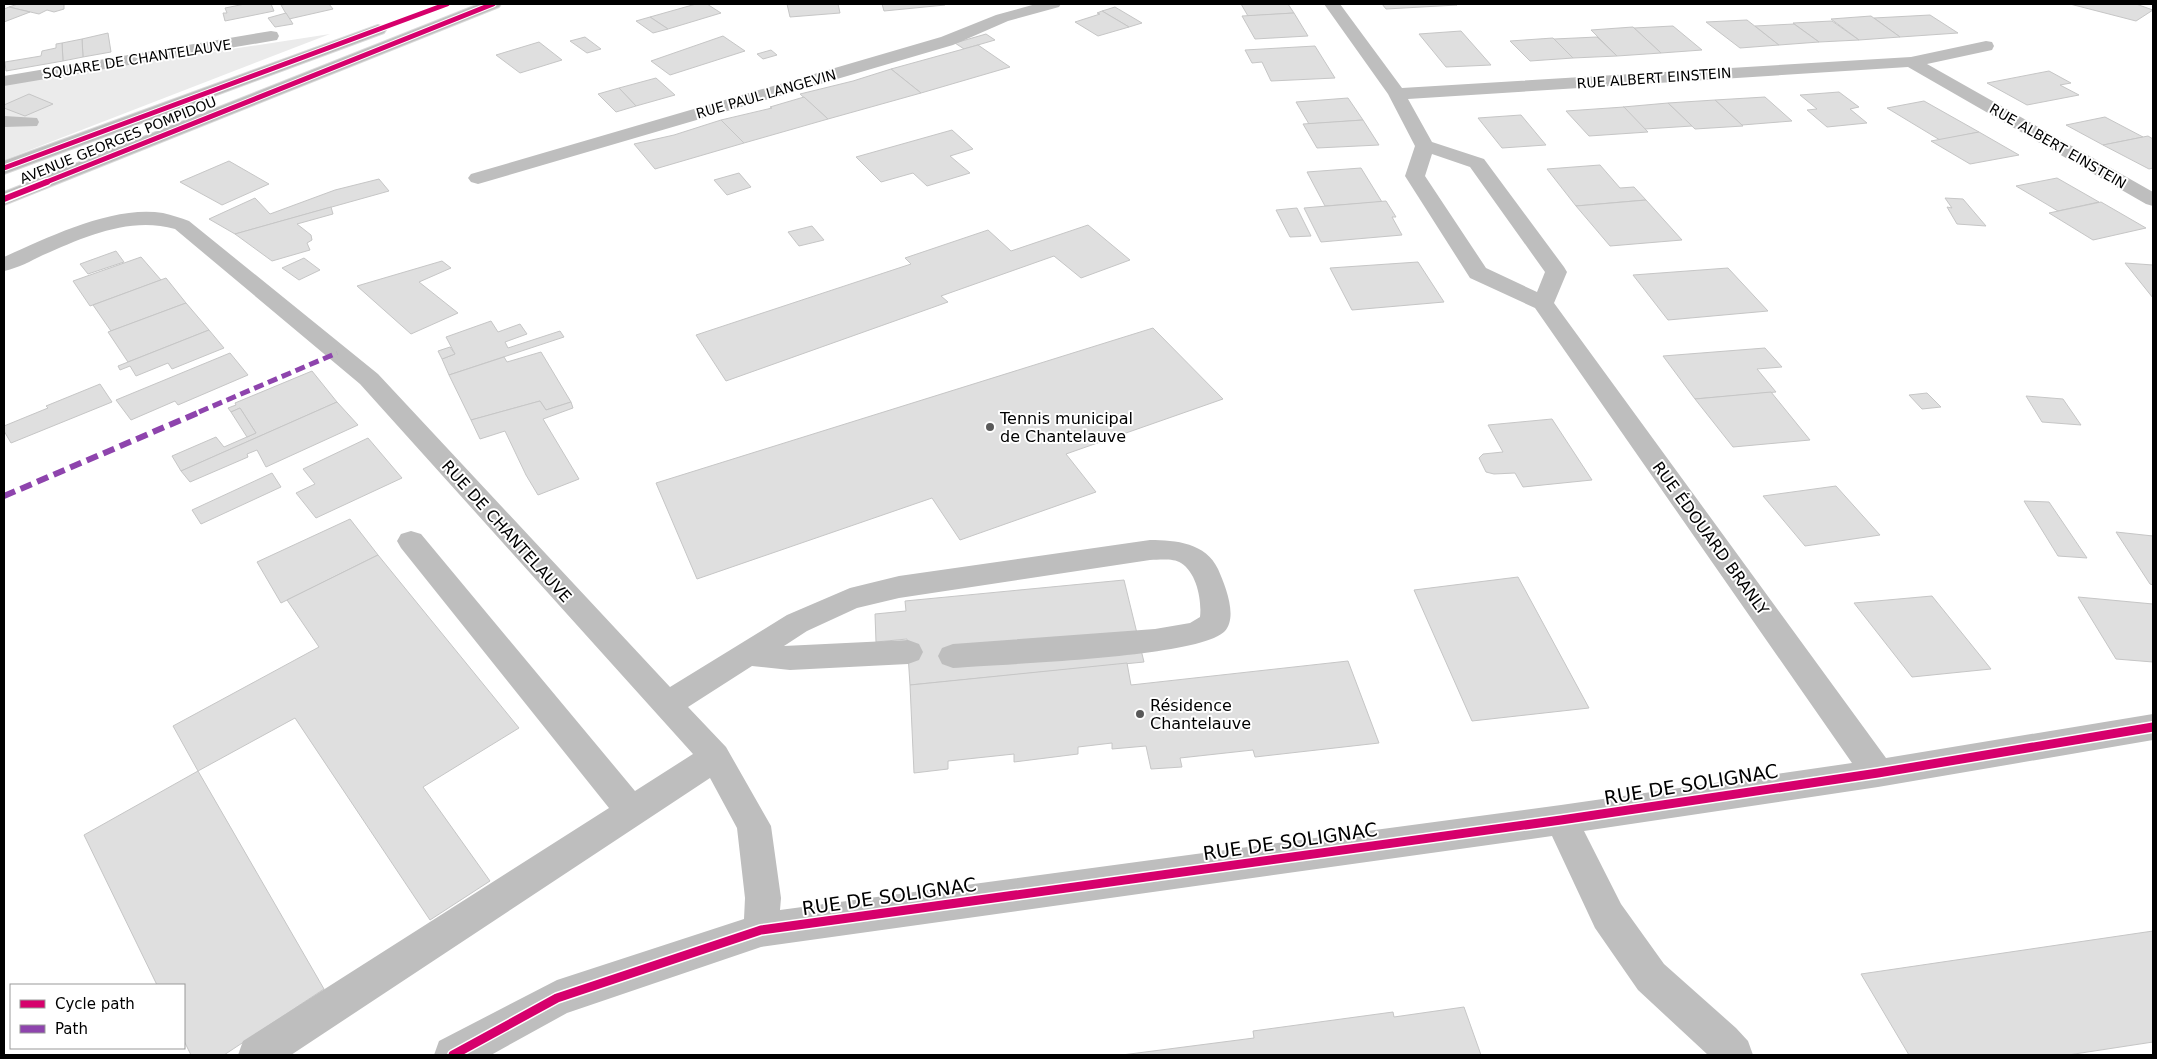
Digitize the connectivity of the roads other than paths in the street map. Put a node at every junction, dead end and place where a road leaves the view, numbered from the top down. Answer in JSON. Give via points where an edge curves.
{"nodes":[{"id":1,"x":447,"y":4,"type":"edge"},
{"id":2,"x":493,"y":4,"type":"edge"},
{"id":3,"x":1053,"y":4,"type":"edge"},
{"id":4,"x":1332,"y":4,"type":"edge"},
{"id":5,"x":271,"y":36,"type":"dead end"},
{"id":6,"x":1986,"y":46,"type":"dead end"},
{"id":7,"x":1911,"y":62,"type":"junction"},
{"id":8,"x":4,"y":81,"type":"edge"},
{"id":9,"x":1397,"y":94,"type":"junction"},
{"id":10,"x":4,"y":121,"type":"edge"},
{"id":11,"x":30,"y":122,"type":"dead end"},
{"id":12,"x":1425,"y":146,"type":"junction"},
{"id":13,"x":4,"y":168,"type":"edge"},
{"id":14,"x":478,"y":178,"type":"dead end"},
{"id":15,"x":4,"y":199,"type":"edge"},
{"id":16,"x":2153,"y":200,"type":"edge"},
{"id":17,"x":4,"y":265,"type":"edge"},
{"id":18,"x":1543,"y":303,"type":"junction"},
{"id":19,"x":410,"y":541,"type":"dead end"},
{"id":20,"x":908,"y":652,"type":"dead end"},
{"id":21,"x":744,"y":654,"type":"junction"},
{"id":22,"x":953,"y":656,"type":"dead end"},
{"id":23,"x":666,"y":705,"type":"junction"},
{"id":24,"x":2153,"y":727,"type":"edge"},
{"id":25,"x":715,"y":757,"type":"junction"},
{"id":26,"x":1878,"y":773,"type":"junction"},
{"id":27,"x":632,"y":812,"type":"junction"},
{"id":28,"x":1561,"y":820,"type":"junction"},
{"id":29,"x":761,"y":930,"type":"junction"},
{"id":30,"x":257,"y":1055,"type":"edge"},
{"id":31,"x":453,"y":1055,"type":"edge"},
{"id":32,"x":1734,"y":1055,"type":"edge"}],
"edges":[{"from":1,"to":13,"type":"street","name":"AVENUE GEORGES POMPIDOU"},
{"from":2,"to":15,"type":"street","name":"AVENUE GEORGES POMPIDOU"},
{"from":3,"to":14,"type":"street","name":"RUE PAUL LANGEVIN","via":[[1002,18],[947,41]]},
{"from":4,"to":9,"type":"street"},
{"from":5,"to":8,"type":"street","name":"SQUARE DE CHANTELAUVE"},
{"from":6,"to":7,"type":"street","name":"RUE ALBERT EINSTEIN"},
{"from":7,"to":9,"type":"street","name":"RUE ALBERT EINSTEIN"},
{"from":7,"to":16,"type":"street","name":"RUE ALBERT EINSTEIN"},
{"from":9,"to":12,"type":"street"},
{"from":10,"to":11,"type":"street"},
{"from":12,"to":18,"type":"street","name":"RUE ÉDOUARD BRANLY","via":[[1415,176],[1478,273]]},
{"from":12,"to":18,"type":"street","via":[[1477,163],[1556,272]]},
{"from":17,"to":23,"type":"street","name":"RUE DE CHANTELAUVE","via":[[96,227],[140,219],[171,220],[182,225],[369,379]]},
{"from":18,"to":26,"type":"street","name":"RUE ÉDOUARD BRANLY"},
{"from":19,"to":27,"type":"street"},
{"from":20,"to":21,"type":"street","via":[[790,658]]},
{"from":21,"to":22,"type":"street","via":[[797,623],[850,599],[899,587],[1150,550],[1190,555],[1204,569],[1216,603],[1214,622],[1197,633],[1139,642]]},
{"from":21,"to":23,"type":"street"},
{"from":23,"to":25,"type":"street","name":"RUE DE CHANTELAUVE"},
{"from":24,"to":26,"type":"street","name":"RUE DE SOLIGNAC"},
{"from":25,"to":27,"type":"street"},
{"from":25,"to":29,"type":"street","name":"RUE DE CHANTELAUVE","via":[[754,826],[763,898]]},
{"from":26,"to":28,"type":"street","name":"RUE DE SOLIGNAC"},
{"from":27,"to":30,"type":"street"},
{"from":28,"to":29,"type":"street","name":"RUE DE SOLIGNAC"},
{"from":28,"to":32,"type":"street","via":[[1608,916],[1651,977]]},
{"from":29,"to":31,"type":"street","name":"RUE DE SOLIGNAC","via":[[558,998]]}]}
